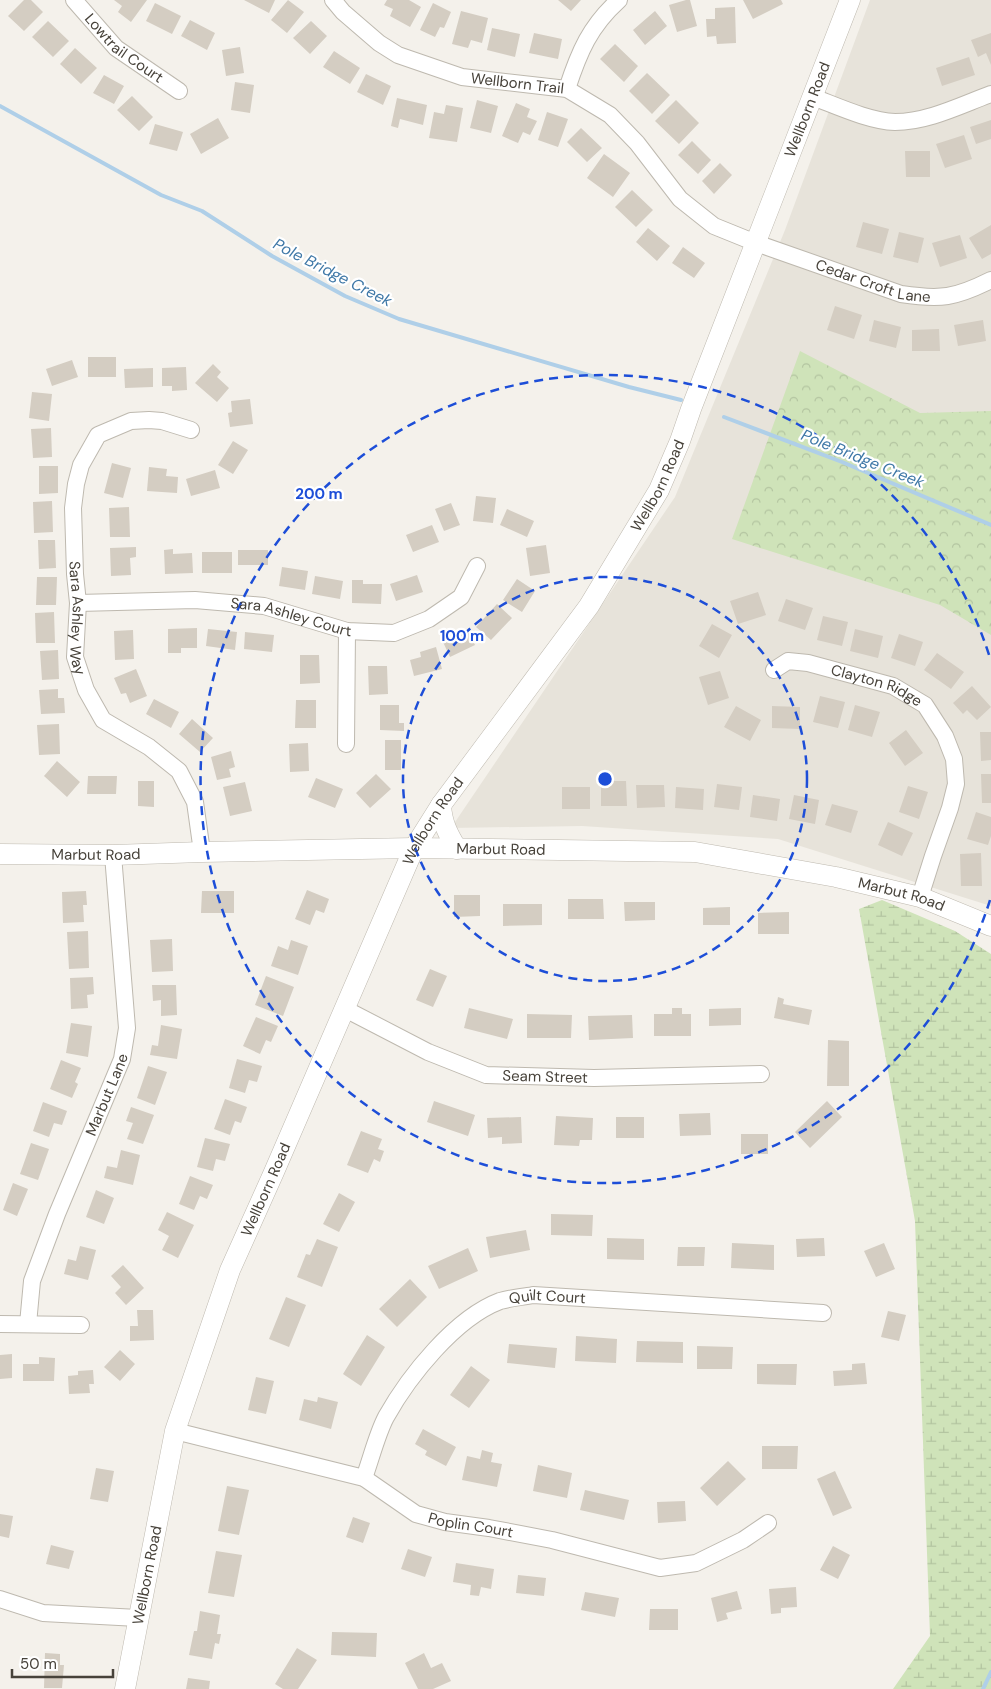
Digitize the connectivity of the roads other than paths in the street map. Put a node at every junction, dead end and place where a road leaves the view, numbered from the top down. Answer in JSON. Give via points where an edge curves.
{"nodes":[{"id":1,"x":74,"y":0,"type":"edge"},
{"id":2,"x":333,"y":0,"type":"edge"},
{"id":3,"x":619,"y":0,"type":"edge"},
{"id":4,"x":850,"y":0,"type":"edge"},
{"id":5,"x":567,"y":89,"type":"junction"},
{"id":6,"x":179,"y":91,"type":"dead end"},
{"id":7,"x":991,"y":94,"type":"edge"},
{"id":8,"x":813,"y":97,"type":"junction"},
{"id":9,"x":756,"y":243,"type":"junction"},
{"id":10,"x":991,"y":280,"type":"edge"},
{"id":11,"x":191,"y":430,"type":"dead end"},
{"id":12,"x":477,"y":566,"type":"dead end"},
{"id":13,"x":78,"y":603,"type":"junction"},
{"id":14,"x":347,"y":631,"type":"junction"},
{"id":15,"x":774,"y":670,"type":"dead end"},
{"id":16,"x":346,"y":744,"type":"dead end"},
{"id":17,"x":441,"y":805,"type":"junction"},
{"id":18,"x":414,"y":848,"type":"junction"},
{"id":19,"x":457,"y":849,"type":"junction"},
{"id":20,"x":202,"y":852,"type":"junction"},
{"id":21,"x":0,"y":854,"type":"edge"},
{"id":22,"x":113,"y":855,"type":"junction"},
{"id":23,"x":920,"y":897,"type":"junction"},
{"id":24,"x":991,"y":926,"type":"edge"},
{"id":25,"x":345,"y":1009,"type":"junction"},
{"id":26,"x":761,"y":1074,"type":"dead end"},
{"id":27,"x":822,"y":1312,"type":"dead end"},
{"id":28,"x":0,"y":1324,"type":"edge"},
{"id":29,"x":28,"y":1324,"type":"junction"},
{"id":30,"x":81,"y":1325,"type":"dead end"},
{"id":31,"x":175,"y":1431,"type":"junction"},
{"id":32,"x":364,"y":1478,"type":"junction"},
{"id":33,"x":768,"y":1523,"type":"dead end"},
{"id":34,"x":0,"y":1600,"type":"edge"},
{"id":35,"x":138,"y":1618,"type":"junction"},
{"id":36,"x":124,"y":1689,"type":"edge"}],
"edges":[{"from":1,"to":6,"type":"street","name":"Lowtrail Court","via":[[116,48]]},
{"from":2,"to":5,"type":"street","name":"Wellborn Trail","via":[[379,43],[398,55],[462,77]]},
{"from":3,"to":5,"type":"street","via":[[585,41]]},
{"from":4,"to":8,"type":"street","name":"Wellborn Road"},
{"from":5,"to":9,"type":"street","name":"Wellborn Trail","via":[[610,115],[637,143],[680,199],[714,226]]},
{"from":7,"to":8,"type":"street","via":[[915,120],[893,122]]},
{"from":8,"to":9,"type":"street","name":"Wellborn Road"},
{"from":9,"to":10,"type":"street","name":"Cedar Croft Lane","via":[[872,284],[925,298],[950,297]]},
{"from":9,"to":17,"type":"street","name":"Wellborn Road","via":[[658,490],[589,606]]},
{"from":11,"to":13,"type":"street","name":"Sara Ashley Way","via":[[149,420],[130,422],[98,435],[81,465],[73,508]]},
{"from":12,"to":14,"type":"street","name":"Sara Ashley Court","via":[[461,597],[429,619],[394,633]]},
{"from":13,"to":14,"type":"street","name":"Sara Ashley Court","via":[[195,600],[264,606]]},
{"from":13,"to":20,"type":"street","name":"Sara Ashley Way","via":[[75,657],[86,690],[103,720],[149,747],[180,771],[195,802]]},
{"from":14,"to":16,"type":"street"},
{"from":15,"to":23,"type":"street","name":"Clayton Ridge","via":[[788,661],[893,686],[925,705],[945,736],[954,758],[956,784]]},
{"from":17,"to":18,"type":"street","name":"Wellborn Road"},
{"from":17,"to":19,"type":"street","via":[[444,828]]},
{"from":18,"to":19,"type":"street","name":"Marbut Road"},
{"from":18,"to":20,"type":"street","name":"Marbut Road"},
{"from":18,"to":25,"type":"street","name":"Wellborn Road"},
{"from":19,"to":23,"type":"street","name":"Marbut Road","via":[[695,852],[836,877]]},
{"from":20,"to":22,"type":"street","name":"Marbut Road"},
{"from":21,"to":22,"type":"street","name":"Marbut Road"},
{"from":22,"to":29,"type":"street","name":"Marbut Lane","via":[[127,1028],[122,1059],[32,1281]]},
{"from":23,"to":24,"type":"street","name":"Marbut Road"},
{"from":25,"to":26,"type":"street","name":"Seam Street","via":[[428,1052],[486,1075],[594,1078]]},
{"from":25,"to":31,"type":"street","name":"Wellborn Road","via":[[230,1270]]},
{"from":27,"to":32,"type":"street","name":"Quilt Court","via":[[534,1296],[500,1301],[468,1318],[442,1342],[406,1385],[385,1418]]},
{"from":28,"to":29,"type":"street"},
{"from":29,"to":30,"type":"street"},
{"from":31,"to":32,"type":"street","name":"Poplin Court"},
{"from":31,"to":35,"type":"street","name":"Wellborn Road"},
{"from":32,"to":33,"type":"street","name":"Poplin Court","via":[[416,1514],[552,1540],[660,1568],[696,1563],[743,1540]]},
{"from":34,"to":35,"type":"street","via":[[43,1613]]},
{"from":35,"to":36,"type":"street","name":"Wellborn Road"}]}
